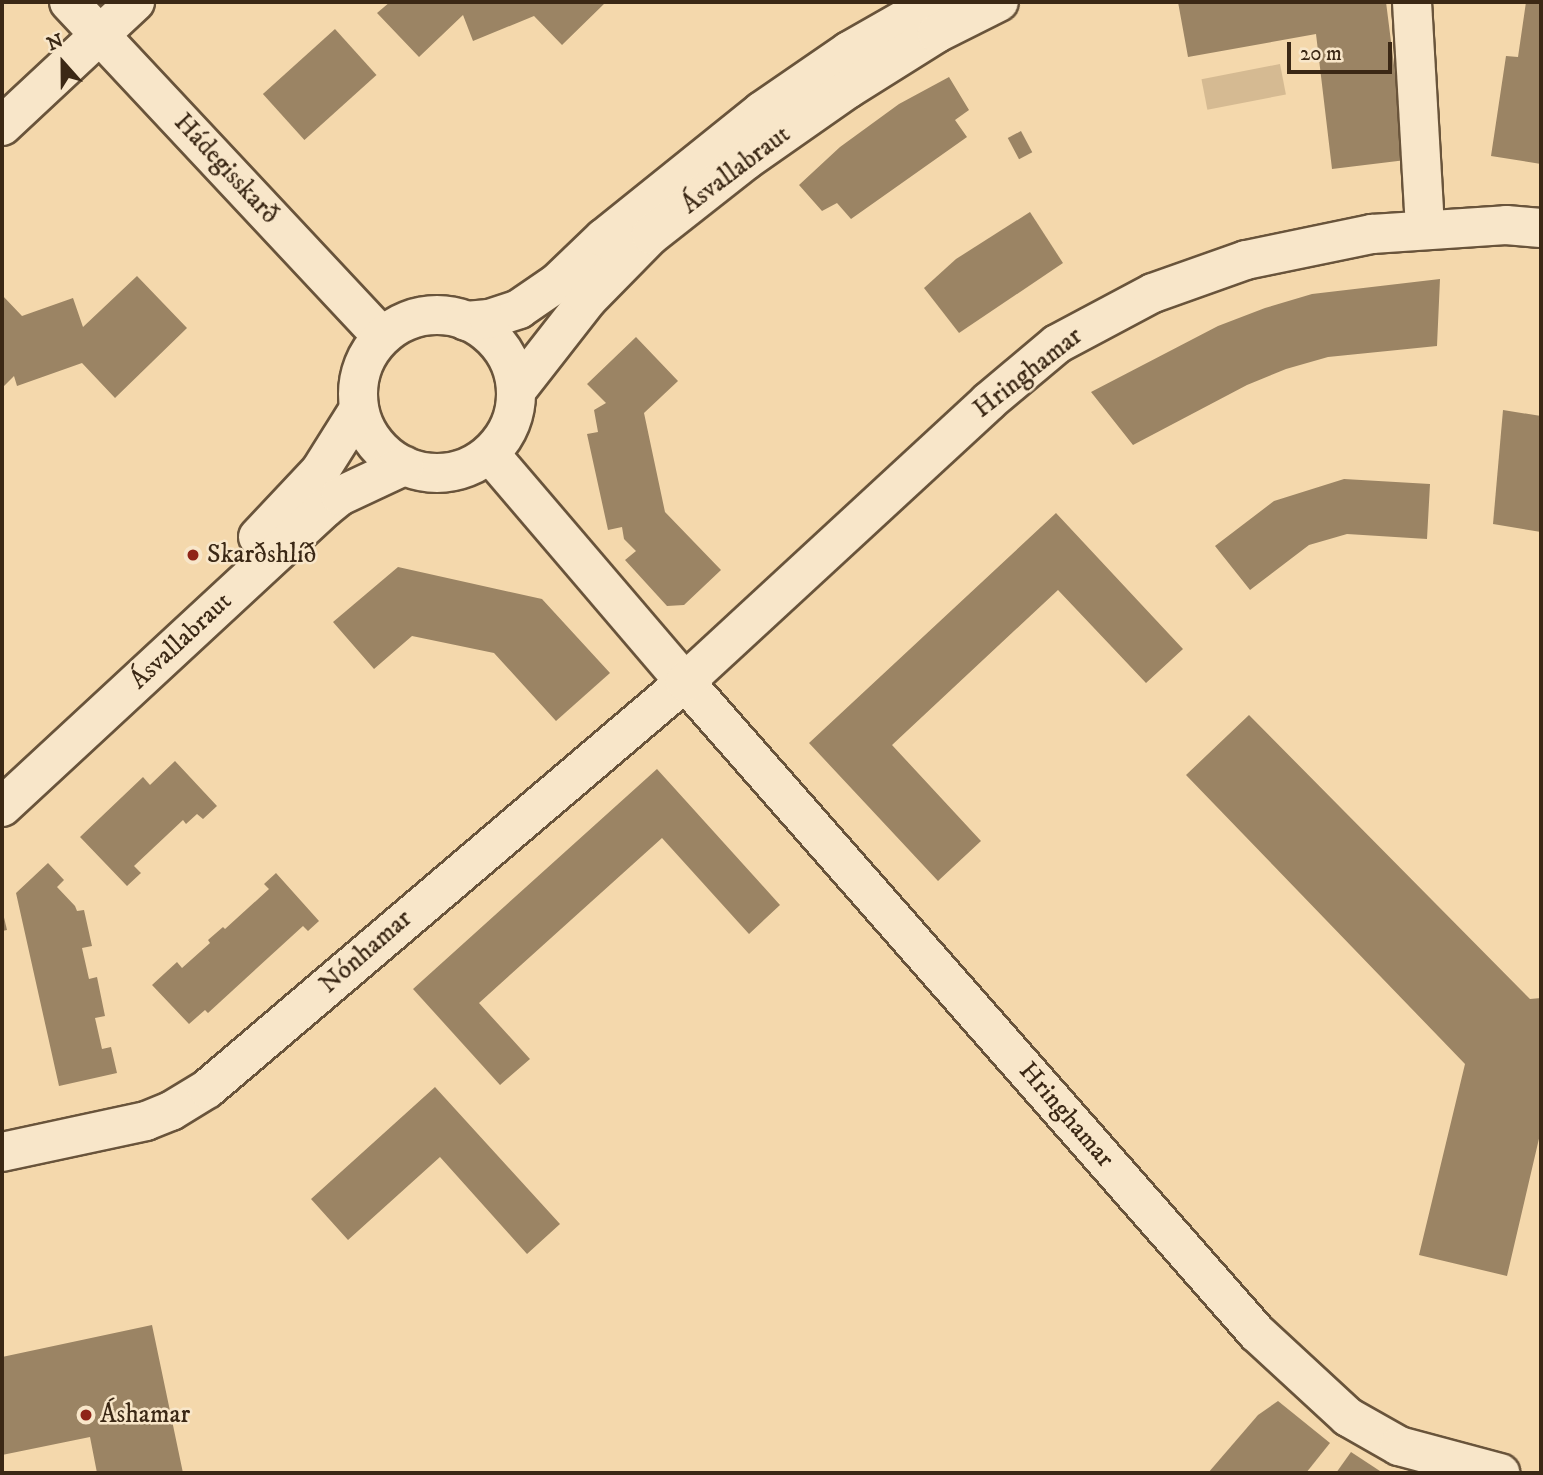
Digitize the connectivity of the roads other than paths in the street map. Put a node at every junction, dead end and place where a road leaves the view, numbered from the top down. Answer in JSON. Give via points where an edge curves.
{"nodes":[{"id":1,"x":69,"y":2,"type":"edge"},
{"id":2,"x":135,"y":2,"type":"edge"},
{"id":3,"x":935,"y":2,"type":"edge"},
{"id":4,"x":999,"y":2,"type":"edge"},
{"id":5,"x":1412,"y":2,"type":"edge"},
{"id":6,"x":101,"y":34,"type":"junction"},
{"id":7,"x":2,"y":126,"type":"edge"},
{"id":8,"x":1541,"y":228,"type":"edge"},
{"id":9,"x":1425,"y":230,"type":"junction"},
{"id":10,"x":466,"y":321,"type":"junction"},
{"id":11,"x":382,"y":337,"type":"junction"},
{"id":12,"x":516,"y":391,"type":"junction"},
{"id":13,"x":359,"y":409,"type":"junction"},
{"id":14,"x":490,"y":454,"type":"junction"},
{"id":15,"x":404,"y":466,"type":"junction"},
{"id":16,"x":685,"y":682,"type":"junction"},
{"id":17,"x":2,"y":773,"type":"edge"},
{"id":18,"x":2,"y":807,"type":"edge"},
{"id":19,"x":6,"y":1151,"type":"edge"},
{"id":20,"x":1500,"y":1473,"type":"edge"}],
"edges":[{"from":1,"to":6,"type":"street","name":"Hádegisskarð"},
{"from":2,"to":6,"type":"street"},
{"from":3,"to":10,"type":"street","name":"Ásvallabraut","via":[[849,51],[762,111],[519,309]]},
{"from":4,"to":12,"type":"street","name":"Ásvallabraut","via":[[937,33],[848,89],[651,235],[588,299]]},
{"from":5,"to":9,"type":"street"},
{"from":6,"to":7,"type":"street"},
{"from":6,"to":11,"type":"street","name":"Hádegisskarð"},
{"from":8,"to":9,"type":"street","name":"Hringhamar","via":[[1506,225]]},
{"from":9,"to":16,"type":"street","name":"Hringhamar","via":[[1372,234],[1246,260],[1153,293],[1057,344]]},
{"from":10,"to":11,"type":"street","via":[[444,315],[422,317]]},
{"from":10,"to":12,"type":"street","via":[[486,332],[502,349]]},
{"from":11,"to":13,"type":"street","via":[[363,370]]},
{"from":12,"to":14,"type":"street","via":[[514,415]]},
{"from":13,"to":15,"type":"street","via":[[367,432],[383,453]]},
{"from":13,"to":17,"type":"street","name":"Ásvallabraut","via":[[333,454],[283,513]]},
{"from":14,"to":15,"type":"street","via":[[449,473],[426,473]]},
{"from":14,"to":16,"type":"street","name":"Hringhamar"},
{"from":15,"to":18,"type":"street","name":"Ásvallabraut","via":[[340,496],[325,508]]},
{"from":16,"to":19,"type":"street","name":"Nónhamar","via":[[207,1089],[146,1121]]},
{"from":16,"to":20,"type":"street","name":"Hringhamar","via":[[1257,1334],[1348,1417],[1399,1446]]}]}
